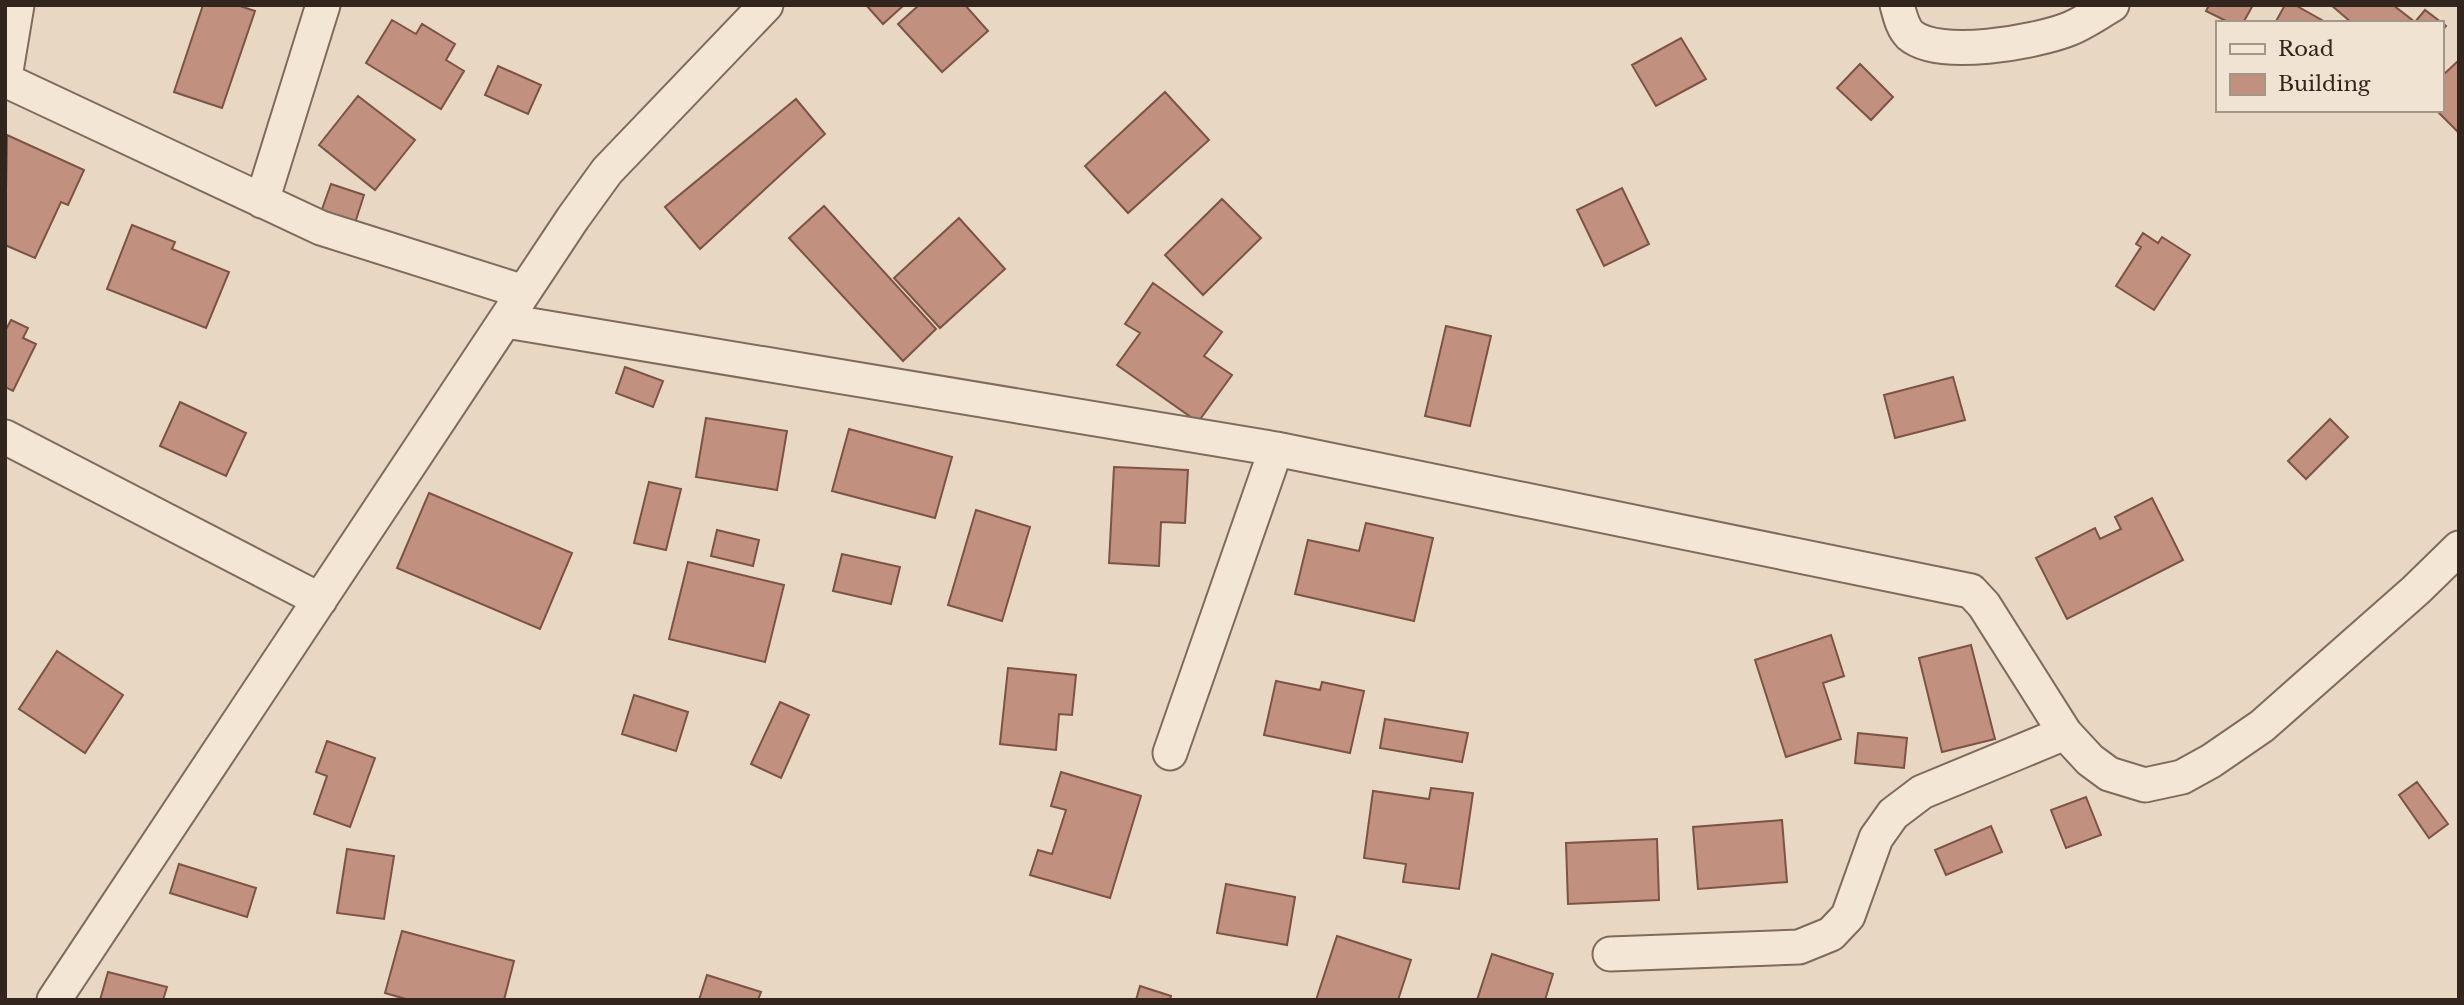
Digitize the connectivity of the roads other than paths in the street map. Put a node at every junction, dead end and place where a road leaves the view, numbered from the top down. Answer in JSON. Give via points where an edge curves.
{"nodes":[{"id":1,"x":17,"y":5,"type":"edge"},
{"id":2,"x":323,"y":5,"type":"edge"},
{"id":3,"x":766,"y":5,"type":"edge"},
{"id":4,"x":1897,"y":5,"type":"edge"},
{"id":5,"x":2112,"y":5,"type":"edge"},
{"id":6,"x":5,"y":78,"type":"edge"},
{"id":7,"x":262,"y":201,"type":"junction"},
{"id":8,"x":524,"y":292,"type":"junction"},
{"id":9,"x":506,"y":321,"type":"junction"},
{"id":10,"x":5,"y":437,"type":"edge"},
{"id":11,"x":1276,"y":449,"type":"junction"},
{"id":12,"x":2459,"y":548,"type":"edge"},
{"id":13,"x":320,"y":600,"type":"junction"},
{"id":14,"x":2065,"y":733,"type":"junction"},
{"id":15,"x":1170,"y":753,"type":"dead end"},
{"id":16,"x":1610,"y":954,"type":"dead end"},
{"id":17,"x":54,"y":1000,"type":"edge"}],
"edges":[{"from":1,"to":6,"type":"street"},
{"from":2,"to":7,"type":"street"},
{"from":3,"to":8,"type":"street","via":[[607,171]]},
{"from":4,"to":5,"type":"street","via":[[1911,35],[1932,44],[1983,48],[2070,29]]},
{"from":6,"to":7,"type":"street"},
{"from":7,"to":8,"type":"street","via":[[321,228]]},
{"from":8,"to":9,"type":"street"},
{"from":9,"to":11,"type":"street"},
{"from":9,"to":13,"type":"street"},
{"from":10,"to":13,"type":"street"},
{"from":11,"to":14,"type":"street","via":[[1971,591]]},
{"from":11,"to":15,"type":"street"},
{"from":12,"to":14,"type":"street","via":[[2262,726],[2182,777],[2145,785],[2128,782],[2099,767]]},
{"from":13,"to":17,"type":"street"},
{"from":14,"to":16,"type":"street","via":[[1922,792],[1893,814],[1876,838],[1848,916],[1831,934],[1799,947]]}]}
